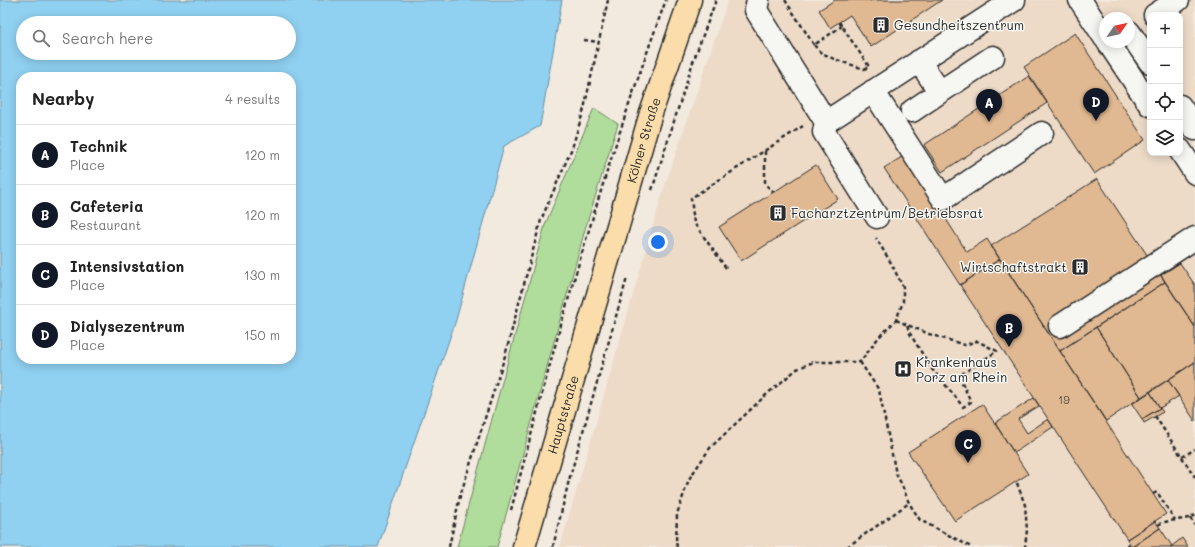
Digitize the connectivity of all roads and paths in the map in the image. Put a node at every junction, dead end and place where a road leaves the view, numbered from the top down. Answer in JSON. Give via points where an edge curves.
{"nodes":[{"id":1,"x":608,"y":0,"type":"edge"},
{"id":2,"x":666,"y":0,"type":"edge"},
{"id":3,"x":690,"y":0,"type":"edge"},
{"id":4,"x":716,"y":0,"type":"edge"},
{"id":5,"x":758,"y":0,"type":"edge"},
{"id":6,"x":785,"y":0,"type":"edge"},
{"id":7,"x":1014,"y":0,"type":"edge"},
{"id":8,"x":1080,"y":0,"type":"edge"},
{"id":9,"x":1178,"y":0,"type":"edge"},
{"id":10,"x":1160,"y":12,"type":"edge"},
{"id":11,"x":1147,"y":20,"type":"edge"},
{"id":12,"x":842,"y":26,"type":"dead end"},
{"id":13,"x":1135,"y":28,"type":"edge"},
{"id":14,"x":1099,"y":29,"type":"edge"},
{"id":15,"x":584,"y":40,"type":"dead end"},
{"id":16,"x":1135,"y":41,"type":"edge"},
{"id":17,"x":599,"y":42,"type":"junction"},
{"id":18,"x":814,"y":45,"type":"junction"},
{"id":19,"x":1112,"y":48,"type":"edge"},
{"id":20,"x":992,"y":57,"type":"dead end"},
{"id":21,"x":1147,"y":58,"type":"edge"},
{"id":22,"x":919,"y":61,"type":"junction"},
{"id":23,"x":869,"y":67,"type":"dead end"},
{"id":24,"x":873,"y":91,"type":"junction"},
{"id":25,"x":940,"y":92,"type":"junction"},
{"id":26,"x":1147,"y":100,"type":"edge"},
{"id":27,"x":912,"y":111,"type":"dead end"},
{"id":28,"x":1183,"y":111,"type":"edge"},
{"id":29,"x":825,"y":127,"type":"junction"},
{"id":30,"x":1195,"y":129,"type":"edge"},
{"id":31,"x":1042,"y":133,"type":"dead end"},
{"id":32,"x":765,"y":150,"type":"junction"},
{"id":33,"x":1183,"y":155,"type":"edge"},
{"id":34,"x":1195,"y":173,"type":"edge"},
{"id":35,"x":652,"y":190,"type":"dead end"},
{"id":36,"x":774,"y":192,"type":"dead end"},
{"id":37,"x":877,"y":217,"type":"joint"},
{"id":38,"x":1195,"y":238,"type":"edge"},
{"id":39,"x":726,"y":268,"type":"dead end"},
{"id":40,"x":628,"y":272,"type":"dead end"},
{"id":41,"x":601,"y":282,"type":"joint"},
{"id":42,"x":896,"y":320,"type":"junction"},
{"id":43,"x":907,"y":324,"type":"junction"},
{"id":44,"x":1060,"y":326,"type":"dead end"},
{"id":45,"x":860,"y":362,"type":"junction"},
{"id":46,"x":1155,"y":416,"type":"dead end"},
{"id":47,"x":1195,"y":449,"type":"edge"},
{"id":48,"x":1182,"y":457,"type":"junction"},
{"id":49,"x":1195,"y":477,"type":"edge"},
{"id":50,"x":1017,"y":483,"type":"dead end"},
{"id":51,"x":1153,"y":494,"type":"dead end"},
{"id":52,"x":909,"y":504,"type":"junction"},
{"id":53,"x":1195,"y":515,"type":"edge"},
{"id":54,"x":509,"y":517,"type":"dead end"},
{"id":55,"x":1190,"y":518,"type":"junction"},
{"id":56,"x":1175,"y":520,"type":"junction"},
{"id":57,"x":1158,"y":525,"type":"dead end"},
{"id":58,"x":1195,"y":525,"type":"edge"},
{"id":59,"x":448,"y":547,"type":"edge"},
{"id":60,"x":524,"y":547,"type":"edge"},
{"id":61,"x":553,"y":547,"type":"edge"},
{"id":62,"x":677,"y":547,"type":"edge"},
{"id":63,"x":846,"y":547,"type":"edge"},
{"id":64,"x":971,"y":547,"type":"edge"},
{"id":65,"x":1025,"y":547,"type":"edge"}],
"edges":[{"from":1,"to":17,"type":"path"},
{"from":2,"to":54,"type":"path","via":[[589,230],[548,368]]},
{"from":3,"to":41,"type":"main road","name":"Kölner Straße","via":[[651,113]]},
{"from":4,"to":35,"type":"path","via":[[693,62]]},
{"from":5,"to":29,"type":"lane","via":[[756,10]]},
{"from":6,"to":18,"type":"path"},
{"from":7,"to":22,"type":"lane"},
{"from":8,"to":14,"type":"lane"},
{"from":9,"to":10,"type":"lane"},
{"from":11,"to":13,"type":"lane"},
{"from":12,"to":18,"type":"path"},
{"from":15,"to":17,"type":"path"},
{"from":16,"to":21,"type":"lane"},
{"from":17,"to":59,"type":"path","via":[[584,109],[572,148],[541,220],[505,356],[460,496]]},
{"from":18,"to":23,"type":"path","via":[[820,52],[834,59],[864,69]]},
{"from":19,"to":26,"type":"lane"},
{"from":20,"to":25,"type":"lane"},
{"from":22,"to":24,"type":"lane"},
{"from":22,"to":25,"type":"lane"},
{"from":24,"to":29,"type":"lane"},
{"from":24,"to":31,"type":"lane","via":[[944,198]]},
{"from":25,"to":27,"type":"lane"},
{"from":28,"to":30,"type":"lane"},
{"from":29,"to":32,"type":"path","via":[[808,123]]},
{"from":29,"to":37,"type":"lane"},
{"from":32,"to":36,"type":"path","via":[[765,184]]},
{"from":32,"to":39,"type":"path","via":[[691,198],[694,223]]},
{"from":33,"to":34,"type":"lane"},
{"from":37,"to":42,"type":"path","via":[[875,236],[903,286],[903,302]]},
{"from":38,"to":44,"type":"lane"},
{"from":40,"to":61,"type":"path"},
{"from":41,"to":60,"type":"main road","name":"Hauptstraße"},
{"from":42,"to":43,"type":"path"},
{"from":42,"to":45,"type":"path"},
{"from":43,"to":43,"type":"path","via":[[965,345],[977,341],[997,351],[960,376],[971,402],[963,407],[938,377],[909,332]]},
{"from":45,"to":52,"type":"path","via":[[879,390],[896,474]]},
{"from":45,"to":62,"type":"path","via":[[813,362],[797,369],[710,448],[689,479],[677,514]]},
{"from":46,"to":48,"type":"path"},
{"from":47,"to":48,"type":"path"},
{"from":48,"to":49,"type":"path"},
{"from":50,"to":65,"type":"path","via":[[1025,506]]},
{"from":51,"to":56,"type":"path","via":[[1157,492]]},
{"from":52,"to":63,"type":"path"},
{"from":52,"to":64,"type":"path","via":[[920,520]]},
{"from":53,"to":55,"type":"path"},
{"from":55,"to":56,"type":"path"},
{"from":55,"to":58,"type":"path"},
{"from":56,"to":57,"type":"path"}]}
